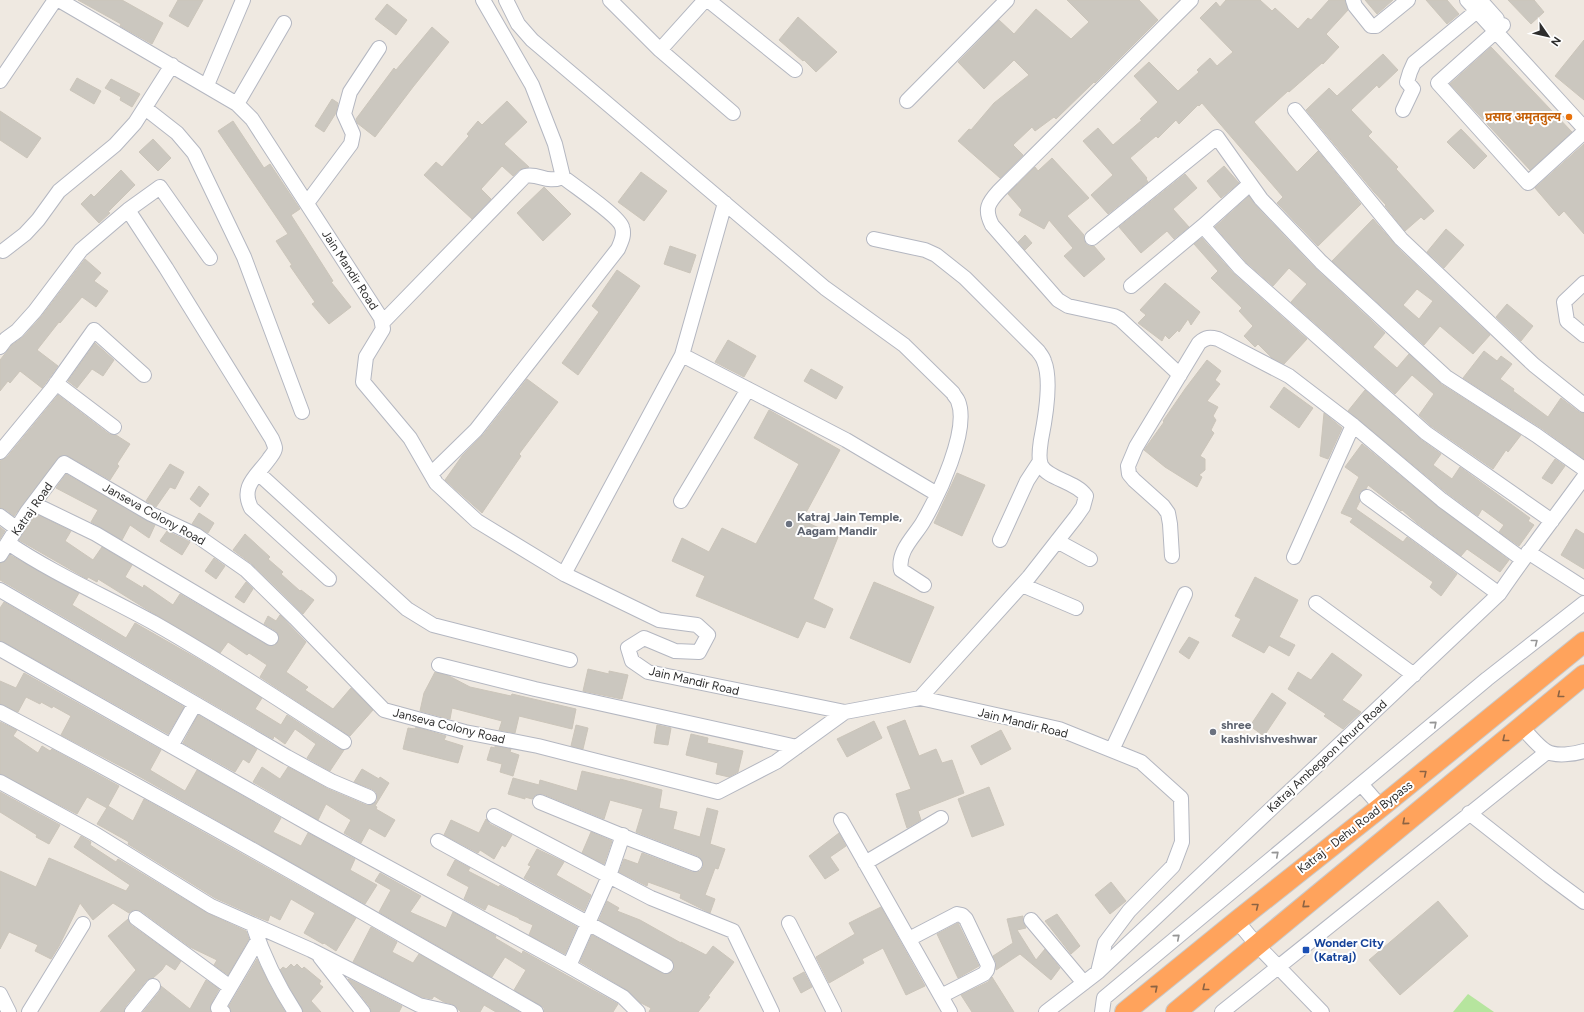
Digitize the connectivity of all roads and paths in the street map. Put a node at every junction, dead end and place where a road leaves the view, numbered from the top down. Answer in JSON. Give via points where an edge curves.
{"nodes":[{"id":1,"x":54,"y":0,"type":"edge"},
{"id":2,"x":59,"y":0,"type":"edge"},
{"id":3,"x":243,"y":0,"type":"edge"},
{"id":4,"x":483,"y":0,"type":"edge"},
{"id":5,"x":506,"y":0,"type":"edge"},
{"id":6,"x":610,"y":0,"type":"edge"},
{"id":7,"x":705,"y":0,"type":"edge"},
{"id":8,"x":708,"y":0,"type":"edge"},
{"id":9,"x":1008,"y":0,"type":"edge"},
{"id":10,"x":1191,"y":0,"type":"edge"},
{"id":11,"x":1353,"y":0,"type":"edge"},
{"id":12,"x":1408,"y":0,"type":"edge"},
{"id":13,"x":1467,"y":0,"type":"edge"},
{"id":14,"x":1480,"y":5,"type":"edge"},
{"id":15,"x":284,"y":23,"type":"dead end"},
{"id":16,"x":1499,"y":29,"type":"junction"},
{"id":17,"x":379,"y":48,"type":"dead end"},
{"id":18,"x":660,"y":50,"type":"junction"},
{"id":19,"x":172,"y":65,"type":"junction"},
{"id":20,"x":795,"y":70,"type":"dead end"},
{"id":21,"x":2,"y":72,"type":"edge"},
{"id":22,"x":206,"y":85,"type":"junction"},
{"id":23,"x":907,"y":101,"type":"dead end"},
{"id":24,"x":237,"y":104,"type":"junction"},
{"id":25,"x":145,"y":108,"type":"junction"},
{"id":26,"x":1295,"y":110,"type":"dead end"},
{"id":27,"x":1403,"y":110,"type":"dead end"},
{"id":28,"x":733,"y":113,"type":"dead end"},
{"id":29,"x":1584,"y":114,"type":"edge"},
{"id":30,"x":1584,"y":128,"type":"edge"},
{"id":31,"x":1584,"y":132,"type":"edge"},
{"id":32,"x":563,"y":176,"type":"junction"},
{"id":33,"x":1250,"y":184,"type":"junction"},
{"id":34,"x":725,"y":203,"type":"junction"},
{"id":35,"x":307,"y":204,"type":"junction"},
{"id":36,"x":128,"y":210,"type":"junction"},
{"id":37,"x":1203,"y":226,"type":"junction"},
{"id":38,"x":1092,"y":238,"type":"dead end"},
{"id":39,"x":874,"y":239,"type":"dead end"},
{"id":40,"x":3,"y":251,"type":"dead end"},
{"id":41,"x":210,"y":258,"type":"dead end"},
{"id":42,"x":1584,"y":283,"type":"edge"},
{"id":43,"x":1131,"y":286,"type":"dead end"},
{"id":44,"x":382,"y":323,"type":"junction"},
{"id":45,"x":1584,"y":335,"type":"edge"},
{"id":46,"x":2,"y":342,"type":"edge"},
{"id":47,"x":682,"y":355,"type":"junction"},
{"id":48,"x":144,"y":375,"type":"dead end"},
{"id":49,"x":1180,"y":375,"type":"junction"},
{"id":50,"x":56,"y":383,"type":"junction"},
{"id":51,"x":748,"y":389,"type":"junction"},
{"id":52,"x":1584,"y":406,"type":"edge"},
{"id":53,"x":302,"y":412,"type":"dead end"},
{"id":54,"x":1353,"y":425,"type":"junction"},
{"id":55,"x":114,"y":427,"type":"dead end"},
{"id":56,"x":0,"y":452,"type":"edge"},
{"id":57,"x":1040,"y":461,"type":"junction"},
{"id":58,"x":64,"y":463,"type":"joint"},
{"id":59,"x":1584,"y":469,"type":"edge"},
{"id":60,"x":258,"y":473,"type":"junction"},
{"id":61,"x":431,"y":474,"type":"junction"},
{"id":62,"x":1584,"y":477,"type":"edge"},
{"id":63,"x":937,"y":494,"type":"junction"},
{"id":64,"x":1367,"y":497,"type":"dead end"},
{"id":65,"x":681,"y":500,"type":"dead end"},
{"id":66,"x":34,"y":504,"type":"junction"},
{"id":67,"x":0,"y":516,"type":"edge"},
{"id":68,"x":1552,"y":521,"type":"junction"},
{"id":69,"x":16,"y":528,"type":"junction"},
{"id":70,"x":1000,"y":540,"type":"dead end"},
{"id":71,"x":1057,"y":541,"type":"junction"},
{"id":72,"x":8,"y":543,"type":"junction"},
{"id":73,"x":0,"y":555,"type":"edge"},
{"id":74,"x":1525,"y":555,"type":"junction"},
{"id":75,"x":1172,"y":556,"type":"dead end"},
{"id":76,"x":1294,"y":557,"type":"dead end"},
{"id":77,"x":1090,"y":559,"type":"dead end"},
{"id":78,"x":564,"y":574,"type":"junction"},
{"id":79,"x":329,"y":579,"type":"dead end"},
{"id":80,"x":924,"y":585,"type":"dead end"},
{"id":81,"x":1022,"y":585,"type":"junction"},
{"id":82,"x":1584,"y":588,"type":"edge"},
{"id":83,"x":0,"y":590,"type":"edge"},
{"id":84,"x":1185,"y":594,"type":"dead end"},
{"id":85,"x":1499,"y":594,"type":"junction"},
{"id":86,"x":1316,"y":603,"type":"dead end"},
{"id":87,"x":1584,"y":603,"type":"edge"},
{"id":88,"x":1076,"y":608,"type":"dead end"},
{"id":89,"x":271,"y":638,"type":"dead end"},
{"id":90,"x":1584,"y":642,"type":"edge"},
{"id":91,"x":0,"y":649,"type":"edge"},
{"id":92,"x":570,"y":660,"type":"dead end"},
{"id":93,"x":439,"y":665,"type":"dead end"},
{"id":94,"x":1414,"y":675,"type":"junction"},
{"id":95,"x":1584,"y":675,"type":"edge"},
{"id":96,"x":920,"y":698,"type":"junction"},
{"id":97,"x":195,"y":704,"type":"junction"},
{"id":98,"x":1503,"y":708,"type":"junction"},
{"id":99,"x":0,"y":712,"type":"edge"},
{"id":100,"x":845,"y":712,"type":"junction"},
{"id":101,"x":1528,"y":720,"type":"junction"},
{"id":102,"x":344,"y":742,"type":"dead end"},
{"id":103,"x":171,"y":746,"type":"junction"},
{"id":104,"x":797,"y":747,"type":"junction"},
{"id":105,"x":1112,"y":750,"type":"junction"},
{"id":106,"x":1584,"y":751,"type":"edge"},
{"id":107,"x":1547,"y":752,"type":"junction"},
{"id":108,"x":0,"y":782,"type":"edge"},
{"id":109,"x":1361,"y":784,"type":"junction"},
{"id":110,"x":369,"y":797,"type":"dead end"},
{"id":111,"x":540,"y":802,"type":"dead end"},
{"id":112,"x":1381,"y":807,"type":"junction"},
{"id":113,"x":1469,"y":813,"type":"junction"},
{"id":114,"x":494,"y":816,"type":"dead end"},
{"id":115,"x":941,"y":818,"type":"dead end"},
{"id":116,"x":841,"y":820,"type":"dead end"},
{"id":117,"x":623,"y":835,"type":"junction"},
{"id":118,"x":438,"y":841,"type":"dead end"},
{"id":119,"x":865,"y":862,"type":"junction"},
{"id":120,"x":696,"y":864,"type":"dead end"},
{"id":121,"x":609,"y":876,"type":"junction"},
{"id":122,"x":1584,"y":902,"type":"edge"},
{"id":123,"x":136,"y":918,"type":"dead end"},
{"id":124,"x":1031,"y":920,"type":"dead end"},
{"id":125,"x":1237,"y":921,"type":"junction"},
{"id":126,"x":789,"y":923,"type":"dead end"},
{"id":127,"x":82,"y":924,"type":"dead end"},
{"id":128,"x":588,"y":924,"type":"junction"},
{"id":129,"x":253,"y":925,"type":"junction"},
{"id":130,"x":909,"y":939,"type":"junction"},
{"id":131,"x":258,"y":940,"type":"junction"},
{"id":132,"x":1257,"y":945,"type":"junction"},
{"id":133,"x":317,"y":953,"type":"junction"},
{"id":134,"x":569,"y":966,"type":"junction"},
{"id":135,"x":666,"y":966,"type":"dead end"},
{"id":136,"x":1278,"y":967,"type":"junction"},
{"id":137,"x":1098,"y":972,"type":"junction"},
{"id":138,"x":1084,"y":983,"type":"junction"},
{"id":139,"x":153,"y":986,"type":"dead end"},
{"id":140,"x":230,"y":988,"type":"junction"},
{"id":141,"x":0,"y":994,"type":"edge"},
{"id":142,"x":941,"y":996,"type":"junction"},
{"id":143,"x":422,"y":1008,"type":"edge"},
{"id":144,"x":9,"y":1012,"type":"edge"},
{"id":145,"x":29,"y":1012,"type":"edge"},
{"id":146,"x":132,"y":1012,"type":"edge"},
{"id":147,"x":223,"y":1012,"type":"edge"},
{"id":148,"x":295,"y":1012,"type":"edge"},
{"id":149,"x":363,"y":1012,"type":"edge"},
{"id":150,"x":450,"y":1012,"type":"edge"},
{"id":151,"x":536,"y":1012,"type":"edge"},
{"id":152,"x":638,"y":1012,"type":"edge"},
{"id":153,"x":772,"y":1012,"type":"edge"},
{"id":154,"x":834,"y":1012,"type":"edge"},
{"id":155,"x":950,"y":1012,"type":"edge"},
{"id":156,"x":1046,"y":1012,"type":"edge"},
{"id":157,"x":1102,"y":1012,"type":"edge"},
{"id":158,"x":1125,"y":1012,"type":"edge"},
{"id":159,"x":1176,"y":1012,"type":"edge"},
{"id":160,"x":1222,"y":1012,"type":"edge"},
{"id":161,"x":1322,"y":1012,"type":"edge"}],
"edges":[{"from":1,"to":21,"type":"street"},
{"from":2,"to":19,"type":"street","name":"Jain Mandir Road"},
{"from":3,"to":22,"type":"street"},
{"from":4,"to":32,"type":"street","via":[[532,85],[555,144]]},
{"from":5,"to":34,"type":"street","via":[[518,24],[532,40]]},
{"from":6,"to":18,"type":"street"},
{"from":7,"to":18,"type":"street"},
{"from":8,"to":20,"type":"street"},
{"from":9,"to":23,"type":"street"},
{"from":10,"to":49,"type":"street","via":[[999,191],[991,200],[988,209],[992,225],[1058,300],[1068,306],[1120,319]]},
{"from":11,"to":12,"type":"street","via":[[1371,26],[1376,26]]},
{"from":13,"to":14,"type":"street"},
{"from":14,"to":16,"type":"street"},
{"from":14,"to":27,"type":"street","via":[[1414,63],[1407,82],[1413,90]]},
{"from":15,"to":24,"type":"street"},
{"from":16,"to":29,"type":"street"},
{"from":16,"to":30,"type":"street"},
{"from":16,"to":31,"type":"street","via":[[1438,83],[1528,184]]},
{"from":17,"to":35,"type":"street","via":[[350,92],[344,114],[353,134],[351,144]]},
{"from":18,"to":28,"type":"street"},
{"from":19,"to":22,"type":"street","name":"Jain Mandir Road"},
{"from":19,"to":25,"type":"street"},
{"from":22,"to":24,"type":"street","name":"Jain Mandir Road"},
{"from":24,"to":35,"type":"street","name":"Jain Mandir Road","via":[[252,120]]},
{"from":25,"to":40,"type":"street","via":[[115,145],[59,191],[25,234]]},
{"from":25,"to":53,"type":"street","via":[[177,133],[194,153],[244,257]]},
{"from":26,"to":52,"type":"street","via":[[1401,239],[1534,365]]},
{"from":32,"to":44,"type":"street","via":[[556,180],[525,176]]},
{"from":32,"to":61,"type":"street","via":[[618,221],[622,227],[621,242],[476,430]]},
{"from":33,"to":37,"type":"street"},
{"from":33,"to":38,"type":"street","via":[[1216,137]]},
{"from":33,"to":59,"type":"street","via":[[1261,200],[1321,262],[1446,377]]},
{"from":34,"to":47,"type":"street"},
{"from":34,"to":63,"type":"street","via":[[825,288],[904,345],[953,393],[960,413],[958,438]]},
{"from":35,"to":44,"type":"street","name":"Jain Mandir Road"},
{"from":36,"to":41,"type":"street","via":[[160,187]]},
{"from":36,"to":46,"type":"street","via":[[81,250],[35,311],[17,331]]},
{"from":36,"to":60,"type":"street","via":[[272,439],[275,448]]},
{"from":37,"to":43,"type":"street"},
{"from":37,"to":68,"type":"street","via":[[1240,268],[1426,433]]},
{"from":39,"to":57,"type":"street","via":[[925,250],[936,256],[964,278],[1038,351],[1046,369],[1048,400]]},
{"from":42,"to":45,"type":"street","via":[[1564,302],[1567,321]]},
{"from":44,"to":61,"type":"street","name":"Jain Mandir Road","via":[[383,329],[366,356],[363,382],[410,438]]},
{"from":47,"to":51,"type":"street"},
{"from":47,"to":78,"type":"street"},
{"from":48,"to":50,"type":"street","via":[[94,330]]},
{"from":49,"to":54,"type":"street","via":[[1199,343],[1205,338],[1218,339],[1289,376]]},
{"from":49,"to":75,"type":"street","via":[[1128,466],[1129,474],[1168,513]]},
{"from":50,"to":55,"type":"street"},
{"from":50,"to":56,"type":"street"},
{"from":51,"to":63,"type":"street","via":[[846,440]]},
{"from":51,"to":65,"type":"street"},
{"from":54,"to":74,"type":"street","via":[[1442,500]]},
{"from":54,"to":76,"type":"street"},
{"from":57,"to":70,"type":"street","via":[[1027,481]]},
{"from":57,"to":71,"type":"street","via":[[1044,470],[1078,487],[1086,496],[1083,507]]},
{"from":58,"to":66,"type":"street","name":"Katraj Road"},
{"from":58,"to":104,"type":"street","name":"Janseva Colony Road","via":[[151,514],[196,535],[246,570],[384,710],[465,732],[538,746],[718,792],[776,762]]},
{"from":60,"to":79,"type":"street","via":[[246,492],[251,508]]},
{"from":60,"to":92,"type":"street","via":[[407,609],[419,617],[433,624]]},
{"from":61,"to":78,"type":"street","name":"Jain Mandir Road","via":[[436,483],[476,521]]},
{"from":62,"to":68,"type":"street","name":"Katraj Ambegaon Khurd Road"},
{"from":63,"to":80,"type":"street","via":[[902,558],[901,570]]},
{"from":64,"to":85,"type":"street"},
{"from":66,"to":69,"type":"street","name":"Katraj Road"},
{"from":66,"to":89,"type":"street","via":[[96,534]]},
{"from":67,"to":69,"type":"street"},
{"from":68,"to":74,"type":"street","name":"Katraj Ambegaon Khurd Road"},
{"from":69,"to":72,"type":"street","name":"Katraj Road"},
{"from":71,"to":77,"type":"street"},
{"from":71,"to":81,"type":"street"},
{"from":72,"to":73,"type":"street","name":"Katraj Road"},
{"from":72,"to":102,"type":"street","via":[[154,624],[279,699]]},
{"from":74,"to":82,"type":"street"},
{"from":74,"to":85,"type":"street","name":"Katraj Ambegaon Khurd Road"},
{"from":78,"to":100,"type":"street","name":"Jain Mandir Road","via":[[660,620],[697,625],[708,635],[699,652],[675,651],[644,638],[628,648],[632,661],[648,672]]},
{"from":81,"to":88,"type":"street"},
{"from":81,"to":96,"type":"street"},
{"from":83,"to":97,"type":"street"},
{"from":84,"to":105,"type":"street"},
{"from":85,"to":94,"type":"street","name":"Katraj Ambegaon Khurd Road"},
{"from":86,"to":94,"type":"street"},
{"from":109,"to":87,"type":"street","one_way":true},
{"from":90,"to":98,"type":"highway","name":"Katraj - Dehu Road Bypass"},
{"from":91,"to":103,"type":"street"},
{"from":93,"to":104,"type":"street"},
{"from":94,"to":137,"type":"street","name":"Katraj Ambegaon Khurd Road"},
{"from":95,"to":101,"type":"highway","one_way":true},
{"from":96,"to":100,"type":"street","name":"Jain Mandir Road"},
{"from":96,"to":105,"type":"street","name":"Jain Mandir Road","via":[[1059,729]]},
{"from":97,"to":103,"type":"street"},
{"from":97,"to":110,"type":"street","via":[[331,781]]},
{"from":98,"to":101,"type":"highway"},
{"from":112,"to":98,"type":"highway","name":"Katraj - Dehu Road Bypass","one_way":true},
{"from":99,"to":151,"type":"street","via":[[62,744]]},
{"from":100,"to":104,"type":"street","name":"Janseva Colony Road"},
{"from":101,"to":107,"type":"street"},
{"from":101,"to":132,"type":"highway","one_way":true},
{"from":103,"to":134,"type":"street"},
{"from":105,"to":137,"type":"street","name":"Jain Mandir Road","via":[[1141,762],[1181,798],[1182,842],[1173,866],[1129,911],[1105,943]]},
{"from":106,"to":107,"type":"street","via":[[1576,754]]},
{"from":107,"to":113,"type":"street"},
{"from":108,"to":129,"type":"street","via":[[95,834],[211,906]]},
{"from":109,"to":112,"type":"street"},
{"from":157,"to":109,"type":"street","one_way":true,"via":[[1104,998]]},
{"from":111,"to":117,"type":"street"},
{"from":125,"to":112,"type":"highway","name":"Katraj - Dehu Road Bypass","one_way":true},
{"from":113,"to":122,"type":"street"},
{"from":113,"to":136,"type":"street"},
{"from":114,"to":121,"type":"street"},
{"from":115,"to":119,"type":"street"},
{"from":116,"to":119,"type":"street"},
{"from":117,"to":120,"type":"street"},
{"from":117,"to":121,"type":"street"},
{"from":118,"to":128,"type":"street"},
{"from":119,"to":130,"type":"street"},
{"from":121,"to":128,"type":"street"},
{"from":121,"to":153,"type":"street","via":[[651,898],[733,930]]},
{"from":123,"to":140,"type":"street"},
{"from":124,"to":138,"type":"street"},
{"from":125,"to":132,"type":"street"},
{"from":158,"to":125,"type":"highway","name":"Katraj - Dehu Road Bypass","one_way":true},
{"from":126,"to":154,"type":"street"},
{"from":127,"to":145,"type":"street"},
{"from":128,"to":134,"type":"street"},
{"from":128,"to":135,"type":"street"},
{"from":129,"to":131,"type":"street"},
{"from":129,"to":133,"type":"street"},
{"from":130,"to":142,"type":"street"},
{"from":130,"to":142,"type":"street","via":[[957,914],[966,919],[988,970]]},
{"from":131,"to":140,"type":"street"},
{"from":131,"to":148,"type":"street","via":[[277,985]]},
{"from":132,"to":136,"type":"street"},
{"from":132,"to":159,"type":"highway","one_way":true},
{"from":133,"to":143,"type":"street"},
{"from":133,"to":149,"type":"street"},
{"from":134,"to":152,"type":"street","via":[[623,997]]},
{"from":136,"to":160,"type":"street"},
{"from":136,"to":161,"type":"street"},
{"from":137,"to":138,"type":"street","name":"Katraj Ambegaon Khurd Road"},
{"from":138,"to":156,"type":"street","name":"Katraj Ambegaon Khurd Road"},
{"from":139,"to":146,"type":"street"},
{"from":140,"to":147,"type":"street","via":[[218,1008]]},
{"from":141,"to":144,"type":"street"},
{"from":142,"to":155,"type":"street"},
{"from":143,"to":150,"type":"street"}]}
